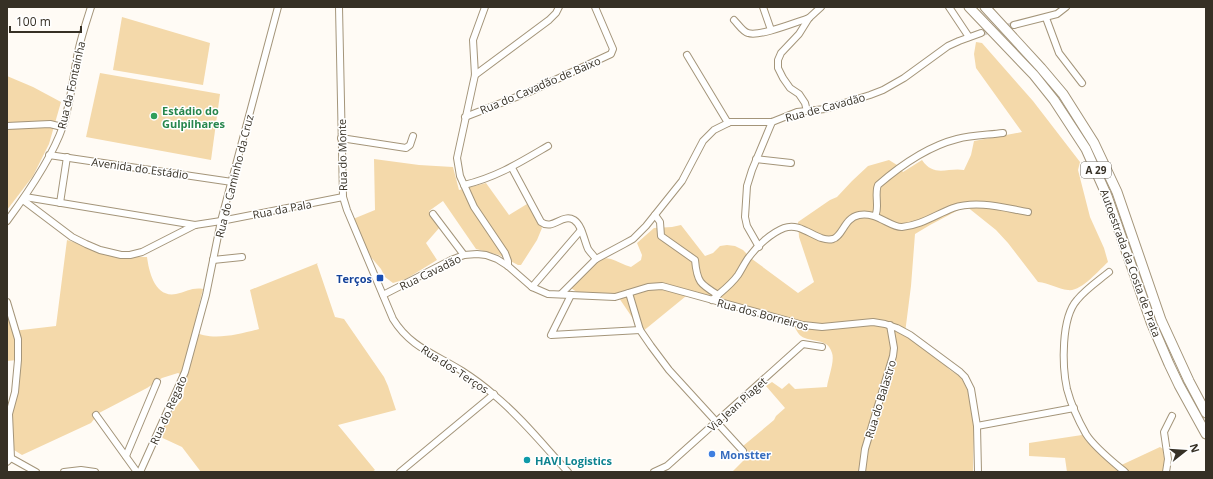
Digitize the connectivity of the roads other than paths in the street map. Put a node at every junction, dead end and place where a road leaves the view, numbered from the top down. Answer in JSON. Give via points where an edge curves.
{"nodes":[{"id":1,"x":91,"y":7,"type":"edge"},
{"id":2,"x":278,"y":7,"type":"edge"},
{"id":3,"x":339,"y":7,"type":"edge"},
{"id":4,"x":485,"y":7,"type":"edge"},
{"id":5,"x":559,"y":7,"type":"edge"},
{"id":6,"x":595,"y":7,"type":"edge"},
{"id":7,"x":763,"y":7,"type":"edge"},
{"id":8,"x":821,"y":7,"type":"edge"},
{"id":9,"x":949,"y":7,"type":"edge"},
{"id":10,"x":969,"y":7,"type":"edge"},
{"id":11,"x":985,"y":7,"type":"edge"},
{"id":12,"x":1066,"y":7,"type":"edge"},
{"id":13,"x":810,"y":18,"type":"junction"},
{"id":14,"x":1046,"y":18,"type":"junction"},
{"id":15,"x":734,"y":20,"type":"dead end"},
{"id":16,"x":1014,"y":25,"type":"tunnel mouth"},
{"id":17,"x":771,"y":30,"type":"junction"},
{"id":18,"x":982,"y":33,"type":"tunnel mouth"},
{"id":19,"x":969,"y":37,"type":"junction"},
{"id":20,"x":687,"y":55,"type":"dead end"},
{"id":21,"x":475,"y":75,"type":"junction"},
{"id":22,"x":1082,"y":84,"type":"dead end"},
{"id":23,"x":807,"y":111,"type":"junction"},
{"id":24,"x":466,"y":117,"type":"junction"},
{"id":25,"x":772,"y":122,"type":"junction"},
{"id":26,"x":728,"y":123,"type":"junction"},
{"id":27,"x":7,"y":126,"type":"edge"},
{"id":28,"x":62,"y":127,"type":"junction"},
{"id":29,"x":1003,"y":132,"type":"dead end"},
{"id":30,"x":413,"y":136,"type":"dead end"},
{"id":31,"x":341,"y":138,"type":"junction"},
{"id":32,"x":548,"y":146,"type":"dead end"},
{"id":33,"x":49,"y":155,"type":"junction"},
{"id":34,"x":67,"y":157,"type":"junction"},
{"id":35,"x":756,"y":159,"type":"junction"},
{"id":36,"x":791,"y":163,"type":"dead end"},
{"id":37,"x":512,"y":168,"type":"junction"},
{"id":38,"x":232,"y":182,"type":"junction"},
{"id":39,"x":464,"y":185,"type":"junction"},
{"id":40,"x":343,"y":197,"type":"junction"},
{"id":41,"x":24,"y":198,"type":"junction"},
{"id":42,"x":60,"y":202,"type":"junction"},
{"id":43,"x":1028,"y":212,"type":"dead end"},
{"id":44,"x":433,"y":214,"type":"dead end"},
{"id":45,"x":655,"y":215,"type":"junction"},
{"id":46,"x":875,"y":216,"type":"junction"},
{"id":47,"x":7,"y":221,"type":"edge"},
{"id":48,"x":221,"y":222,"type":"junction"},
{"id":49,"x":195,"y":225,"type":"junction"},
{"id":50,"x":581,"y":230,"type":"junction"},
{"id":51,"x":759,"y":247,"type":"junction"},
{"id":52,"x":464,"y":255,"type":"junction"},
{"id":53,"x":242,"y":257,"type":"dead end"},
{"id":54,"x":596,"y":259,"type":"junction"},
{"id":55,"x":213,"y":260,"type":"junction"},
{"id":56,"x":508,"y":266,"type":"junction"},
{"id":57,"x":1109,"y":272,"type":"dead end"},
{"id":58,"x":532,"y":287,"type":"junction"},
{"id":59,"x":629,"y":293,"type":"junction"},
{"id":60,"x":561,"y":294,"type":"junction"},
{"id":61,"x":383,"y":295,"type":"junction"},
{"id":62,"x":571,"y":295,"type":"junction"},
{"id":63,"x":718,"y":295,"type":"junction"},
{"id":64,"x":712,"y":300,"type":"junction"},
{"id":65,"x":7,"y":302,"type":"edge"},
{"id":66,"x":890,"y":325,"type":"junction"},
{"id":67,"x":640,"y":330,"type":"junction"},
{"id":68,"x":192,"y":346,"type":"joint"},
{"id":69,"x":822,"y":347,"type":"dead end"},
{"id":70,"x":157,"y":382,"type":"dead end"},
{"id":71,"x":494,"y":394,"type":"junction"},
{"id":72,"x":1074,"y":408,"type":"junction"},
{"id":73,"x":1206,"y":413,"type":"edge"},
{"id":74,"x":96,"y":415,"type":"dead end"},
{"id":75,"x":1172,"y":416,"type":"dead end"},
{"id":76,"x":717,"y":422,"type":"junction"},
{"id":77,"x":977,"y":426,"type":"junction"},
{"id":78,"x":1206,"y":434,"type":"edge"},
{"id":79,"x":743,"y":451,"type":"dead end"},
{"id":80,"x":126,"y":456,"type":"junction"},
{"id":81,"x":9,"y":460,"type":"edge"},
{"id":82,"x":36,"y":472,"type":"edge"},
{"id":83,"x":64,"y":472,"type":"edge"},
{"id":84,"x":95,"y":472,"type":"edge"},
{"id":85,"x":137,"y":472,"type":"edge"},
{"id":86,"x":140,"y":472,"type":"edge"},
{"id":87,"x":400,"y":472,"type":"edge"},
{"id":88,"x":568,"y":472,"type":"edge"},
{"id":89,"x":654,"y":472,"type":"edge"},
{"id":90,"x":862,"y":472,"type":"edge"},
{"id":91,"x":978,"y":472,"type":"edge"},
{"id":92,"x":1125,"y":472,"type":"edge"},
{"id":93,"x":1166,"y":472,"type":"edge"}],
"edges":[{"from":1,"to":28,"type":"street","name":"Rua da Fontaínha"},
{"from":2,"to":38,"type":"street","name":"Rua do Caminho da Cruz"},
{"from":3,"to":31,"type":"street","name":"Rua do Monte"},
{"from":4,"to":21,"type":"street","via":[[473,40]]},
{"from":5,"to":21,"type":"street","via":[[549,20]]},
{"from":6,"to":24,"type":"street","name":"Rua do Cavadão de Baixo","via":[[612,49],[611,54],[529,92]]},
{"from":7,"to":17,"type":"street"},
{"from":8,"to":13,"type":"street"},
{"from":9,"to":19,"type":"street"},
{"from":10,"to":78,"type":"highway","name":"Autoestrada da Costa de Prata","number":"A 29","via":[[1034,75],[1086,148],[1107,196],[1166,357]]},
{"from":11,"to":73,"type":"highway","name":"Autoestrada da Costa de Prata","number":"A 29","via":[[1063,94],[1094,143],[1117,192],[1161,320]]},
{"from":12,"to":14,"type":"street"},
{"from":13,"to":17,"type":"street"},
{"from":13,"to":23,"type":"street","via":[[778,60],[778,68],[783,78],[790,88],[799,94]]},
{"from":14,"to":16,"type":"street"},
{"from":14,"to":22,"type":"street","via":[[1059,54]]},
{"from":15,"to":17,"type":"street","via":[[747,33]]},
{"from":18,"to":19,"type":"street","name":"Rua de Cavadão"},
{"from":19,"to":23,"type":"street","name":"Rua de Cavadão","via":[[948,46],[883,90],[832,107]]},
{"from":20,"to":26,"type":"street"},
{"from":21,"to":24,"type":"street"},
{"from":23,"to":25,"type":"street","name":"Rua de Cavadão"},
{"from":24,"to":39,"type":"street","via":[[457,158]]},
{"from":25,"to":26,"type":"street","name":"Rua de Cavadão"},
{"from":25,"to":35,"type":"street"},
{"from":26,"to":45,"type":"street","name":"Rua de Cavadão","via":[[714,130],[703,141],[682,181]]},
{"from":27,"to":28,"type":"street","via":[[50,124]]},
{"from":28,"to":33,"type":"street","name":"Rua da Fontaínha"},
{"from":29,"to":46,"type":"street","via":[[959,138],[931,148],[878,185],[878,212]]},
{"from":30,"to":31,"type":"street","via":[[406,148]]},
{"from":31,"to":40,"type":"street","name":"Rua do Monte"},
{"from":32,"to":37,"type":"street"},
{"from":33,"to":34,"type":"street","name":"Avenida do Estádio"},
{"from":33,"to":41,"type":"street","name":"Rua da Fontaínha"},
{"from":34,"to":38,"type":"street","name":"Avenida do Estádio"},
{"from":34,"to":42,"type":"street"},
{"from":35,"to":36,"type":"street"},
{"from":35,"to":51,"type":"street","via":[[747,186],[745,217]]},
{"from":37,"to":39,"type":"street","via":[[493,177]]},
{"from":37,"to":50,"type":"street","via":[[541,222],[549,225],[564,219],[572,219]]},
{"from":38,"to":48,"type":"street","name":"Rua do Caminho da Cruz"},
{"from":39,"to":56,"type":"street","via":[[474,207],[505,253]]},
{"from":40,"to":48,"type":"street","name":"Rua da Pala"},
{"from":40,"to":61,"type":"street","name":"Rua do Monte"},
{"from":41,"to":42,"type":"street"},
{"from":41,"to":47,"type":"street","name":"Rua da Fontaínha"},
{"from":41,"to":49,"type":"street","via":[[79,241],[121,255],[142,252]]},
{"from":42,"to":49,"type":"street"},
{"from":43,"to":46,"type":"street","via":[[985,205],[965,205],[920,223],[900,227]]},
{"from":44,"to":52,"type":"street"},
{"from":45,"to":54,"type":"street","name":"Rua de Cavadão","via":[[633,239]]},
{"from":45,"to":63,"type":"street","via":[[660,222],[661,236],[695,260],[699,281]]},
{"from":46,"to":51,"type":"street","via":[[860,215],[850,219],[834,239],[822,238],[796,227],[784,228]]},
{"from":48,"to":49,"type":"street","name":"Rua da Pala"},
{"from":48,"to":55,"type":"street","name":"Rua do Caminho da Cruz"},
{"from":50,"to":54,"type":"street","via":[[588,249]]},
{"from":50,"to":58,"type":"street"},
{"from":51,"to":63,"type":"street","via":[[749,256],[738,276]]},
{"from":52,"to":56,"type":"street","name":"Rua Cavadão","via":[[486,255]]},
{"from":52,"to":61,"type":"street","name":"Rua Cavadão"},
{"from":53,"to":55,"type":"street"},
{"from":54,"to":60,"type":"street","name":"Rua de Cavadão"},
{"from":55,"to":68,"type":"street","name":"Rua do Caminho da Cruz"},
{"from":56,"to":58,"type":"street","name":"Rua Cavadão"},
{"from":57,"to":72,"type":"street","via":[[1076,300],[1069,312],[1066,327],[1065,374]]},
{"from":58,"to":60,"type":"street","name":"Rua Cavadão","via":[[548,294]]},
{"from":59,"to":62,"type":"street","name":"Rua Cavadão","via":[[615,297]]},
{"from":59,"to":64,"type":"street","name":"Rua dos Borneiros","via":[[662,286]]},
{"from":59,"to":67,"type":"street"},
{"from":60,"to":62,"type":"street","name":"Rua Cavadão"},
{"from":61,"to":71,"type":"street","name":"Rua dos Terços","via":[[393,319],[408,338]]},
{"from":62,"to":67,"type":"street","via":[[550,335]]},
{"from":63,"to":64,"type":"street"},
{"from":64,"to":66,"type":"street","name":"Rua dos Borneiros","via":[[803,326],[822,327],[873,322]]},
{"from":65,"to":81,"type":"street","via":[[18,339],[16,392],[9,414]]},
{"from":66,"to":77,"type":"street","name":"Rua dos Borneiros","via":[[928,347],[965,377],[971,389]]},
{"from":66,"to":90,"type":"street","name":"Rua do Balastro","via":[[893,356],[865,448]]},
{"from":67,"to":76,"type":"street","via":[[660,359]]},
{"from":68,"to":86,"type":"street","name":"Rua do Regato","via":[[185,372]]},
{"from":69,"to":76,"type":"street","name":"Via Jean Piaget","via":[[803,344]]},
{"from":70,"to":80,"type":"street"},
{"from":71,"to":87,"type":"street"},
{"from":71,"to":88,"type":"street","name":"Rua dos Terços"},
{"from":72,"to":77,"type":"street"},
{"from":72,"to":92,"type":"street","via":[[1086,435]]},
{"from":74,"to":80,"type":"street"},
{"from":75,"to":93,"type":"street","via":[[1164,432],[1168,459]]},
{"from":76,"to":79,"type":"street"},
{"from":76,"to":89,"type":"street","name":"Via Jean Piaget","via":[[667,466]]},
{"from":77,"to":91,"type":"street","name":"Rua dos Borneiros"},
{"from":80,"to":85,"type":"street"},
{"from":81,"to":82,"type":"street"},
{"from":83,"to":84,"type":"street"}]}
